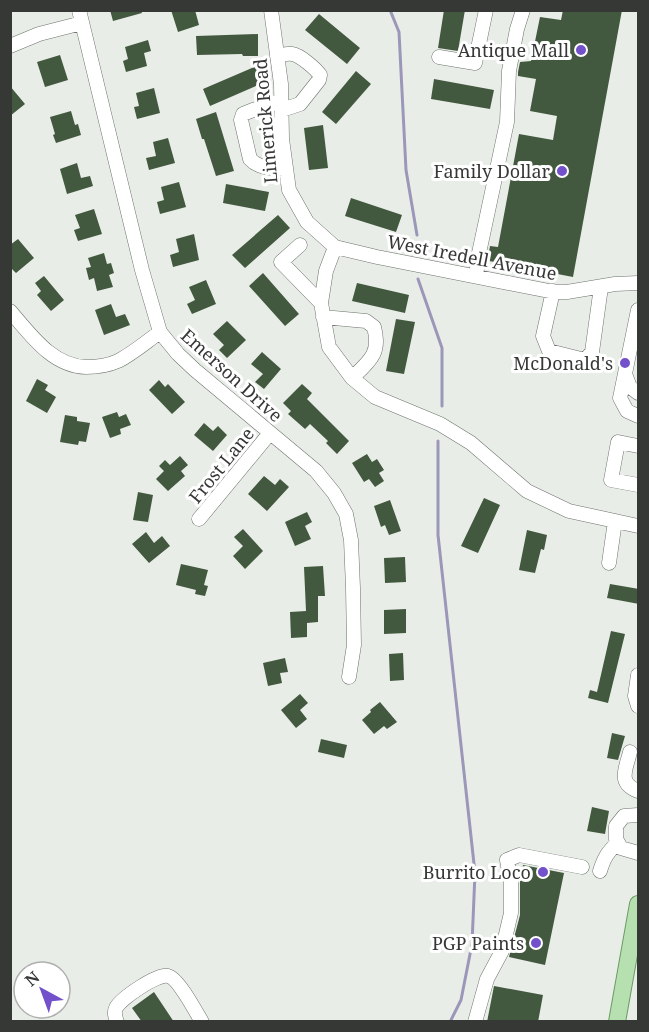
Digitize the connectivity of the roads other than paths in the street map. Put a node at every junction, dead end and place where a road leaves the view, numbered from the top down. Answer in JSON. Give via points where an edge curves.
{"nodes":[{"id":1,"x":271,"y":10,"type":"edge"},
{"id":2,"x":486,"y":10,"type":"edge"},
{"id":3,"x":523,"y":10,"type":"edge"},
{"id":4,"x":80,"y":17,"type":"edge"},
{"id":5,"x":10,"y":46,"type":"edge"},
{"id":6,"x":277,"y":56,"type":"junction"},
{"id":7,"x":440,"y":57,"type":"dead end"},
{"id":8,"x":281,"y":105,"type":"junction"},
{"id":9,"x":286,"y":169,"type":"junction"},
{"id":10,"x":300,"y":244,"type":"dead end"},
{"id":11,"x":335,"y":247,"type":"junction"},
{"id":12,"x":476,"y":276,"type":"junction"},
{"id":13,"x":639,"y":283,"type":"edge"},
{"id":14,"x":601,"y":287,"type":"junction"},
{"id":15,"x":553,"y":291,"type":"junction"},
{"id":16,"x":321,"y":303,"type":"junction"},
{"id":17,"x":10,"y":311,"type":"edge"},
{"id":18,"x":638,"y":315,"type":"edge"},
{"id":19,"x":323,"y":318,"type":"junction"},
{"id":20,"x":160,"y":332,"type":"junction"},
{"id":21,"x":352,"y":378,"type":"junction"},
{"id":22,"x":631,"y":385,"type":"edge"},
{"id":23,"x":639,"y":407,"type":"edge"},
{"id":24,"x":639,"y":416,"type":"edge"},
{"id":25,"x":270,"y":433,"type":"junction"},
{"id":26,"x":639,"y":447,"type":"edge"},
{"id":27,"x":639,"y":484,"type":"edge"},
{"id":28,"x":199,"y":519,"type":"dead end"},
{"id":29,"x":615,"y":521,"type":"junction"},
{"id":30,"x":639,"y":526,"type":"edge"},
{"id":31,"x":609,"y":563,"type":"dead end"},
{"id":32,"x":639,"y":675,"type":"edge"},
{"id":33,"x":349,"y":676,"type":"dead end"},
{"id":34,"x":639,"y":706,"type":"edge"},
{"id":35,"x":630,"y":752,"type":"dead end"},
{"id":36,"x":639,"y":791,"type":"edge"},
{"id":37,"x":639,"y":815,"type":"edge"},
{"id":38,"x":618,"y":843,"type":"junction"},
{"id":39,"x":639,"y":853,"type":"edge"},
{"id":40,"x":582,"y":867,"type":"dead end"},
{"id":41,"x":600,"y":871,"type":"dead end"},
{"id":42,"x":639,"y":904,"type":"edge"},
{"id":43,"x":634,"y":957,"type":"edge"},
{"id":44,"x":117,"y":1022,"type":"edge"},
{"id":45,"x":202,"y":1022,"type":"edge"},
{"id":46,"x":475,"y":1022,"type":"edge"},
{"id":47,"x":617,"y":1022,"type":"edge"}],
"edges":[{"from":1,"to":6,"type":"street","name":"Limerick Road"},
{"from":2,"to":7,"type":"street","via":[[476,63]]},
{"from":3,"to":12,"type":"street","via":[[509,71],[507,122]]},
{"from":4,"to":5,"type":"street"},
{"from":4,"to":20,"type":"street","name":"Emerson Drive","via":[[141,270]]},
{"from":6,"to":8,"type":"street","name":"Limerick Road"},
{"from":6,"to":8,"type":"street","via":[[296,55],[320,75],[300,104]]},
{"from":8,"to":9,"type":"street","name":"Limerick Road"},
{"from":8,"to":9,"type":"street","via":[[252,110],[243,114],[241,120],[253,163]]},
{"from":9,"to":11,"type":"street","name":"Limerick Road","via":[[290,190],[307,222]]},
{"from":10,"to":16,"type":"street","via":[[281,262]]},
{"from":11,"to":12,"type":"street","name":"West Iredell Avenue"},
{"from":11,"to":16,"type":"street"},
{"from":12,"to":15,"type":"street","name":"West Iredell Avenue"},
{"from":13,"to":14,"type":"street","name":"West Iredell Avenue"},
{"from":14,"to":15,"type":"street","name":"West Iredell Avenue"},
{"from":14,"to":15,"type":"street","via":[[592,352],[585,360],[549,351],[543,336]]},
{"from":16,"to":19,"type":"street"},
{"from":17,"to":20,"type":"street","via":[[54,358],[76,366],[100,367],[117,361]]},
{"from":18,"to":22,"type":"street"},
{"from":19,"to":21,"type":"street","via":[[329,347]]},
{"from":19,"to":21,"type":"street","via":[[366,321],[374,327],[377,338],[373,358]]},
{"from":20,"to":25,"type":"street","name":"Emerson Drive","via":[[195,370]]},
{"from":21,"to":29,"type":"street","via":[[375,397],[440,424],[471,443],[527,491],[568,510]]},
{"from":22,"to":23,"type":"street","via":[[629,398]]},
{"from":22,"to":24,"type":"street","via":[[620,398],[627,411]]},
{"from":25,"to":28,"type":"street","name":"Frost Lane"},
{"from":25,"to":33,"type":"street","name":"Emerson Drive","via":[[316,471],[346,514],[353,588],[354,645]]},
{"from":26,"to":27,"type":"street","via":[[618,442],[610,480]]},
{"from":29,"to":30,"type":"street"},
{"from":29,"to":31,"type":"street"},
{"from":32,"to":34,"type":"street","via":[[635,696]]},
{"from":35,"to":36,"type":"street","via":[[624,777],[626,783]]},
{"from":37,"to":38,"type":"street","via":[[624,816],[616,826]]},
{"from":38,"to":39,"type":"street","via":[[621,849]]},
{"from":38,"to":41,"type":"street","via":[[603,858]]},
{"from":40,"to":46,"type":"street","via":[[519,855],[507,860],[511,913],[502,951],[488,979]]},
{"from":42,"to":43,"type":"main road"},
{"from":43,"to":47,"type":"main road"},
{"from":44,"to":45,"type":"street","via":[[116,1007],[122,1000],[159,976],[168,976],[175,980]]}]}
